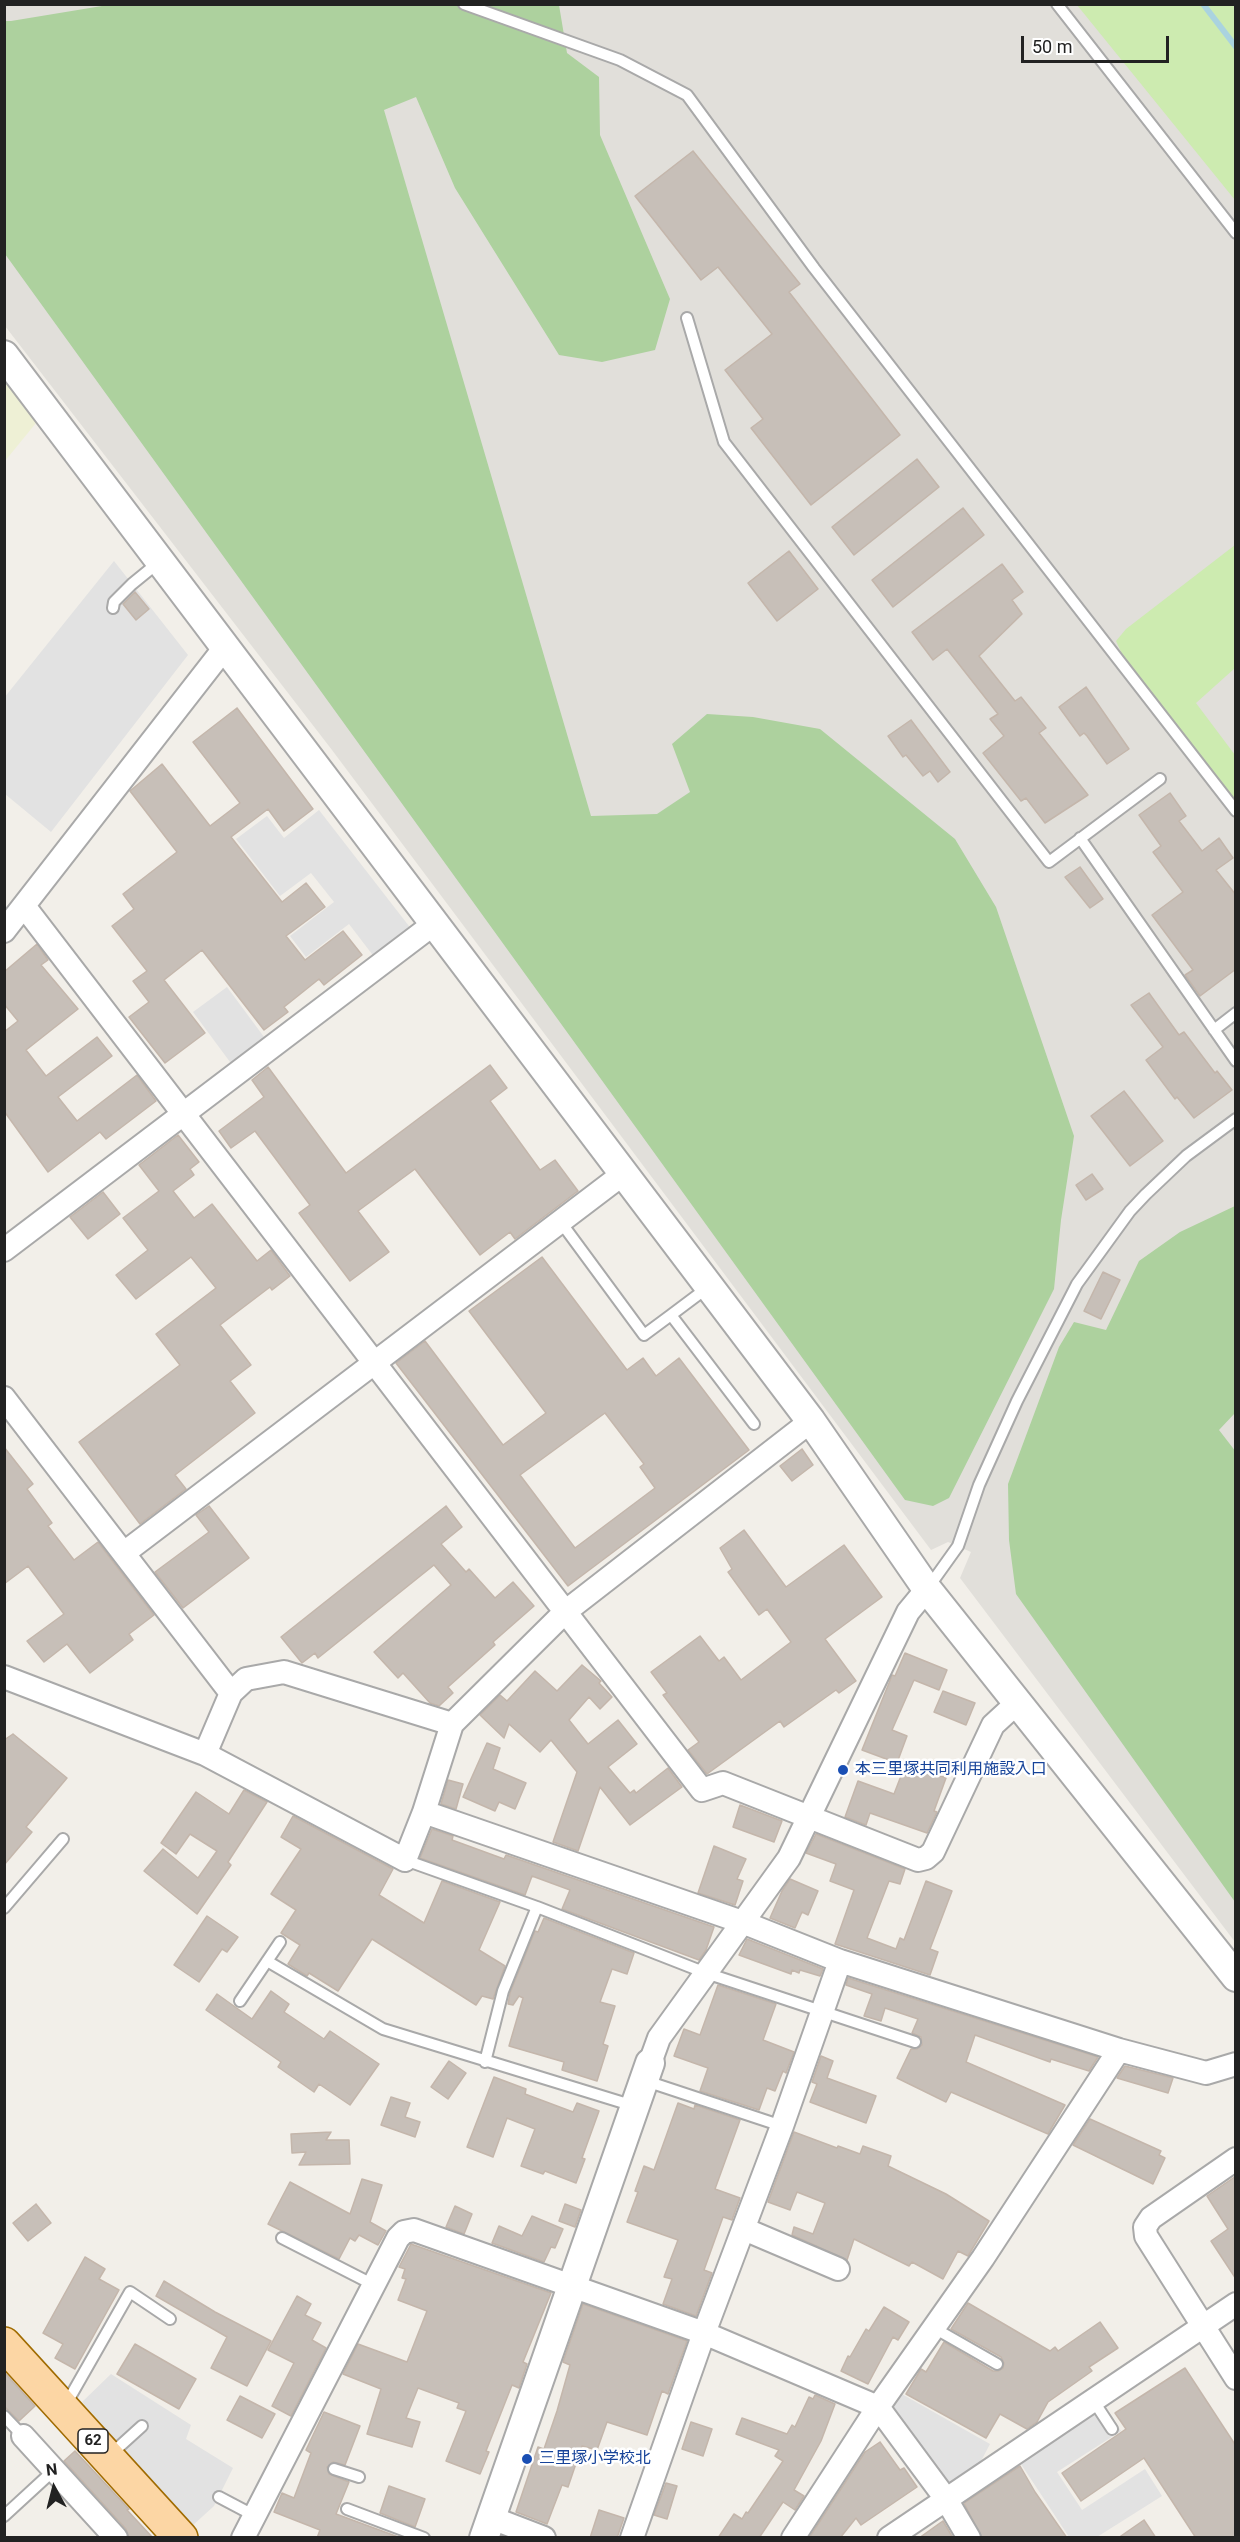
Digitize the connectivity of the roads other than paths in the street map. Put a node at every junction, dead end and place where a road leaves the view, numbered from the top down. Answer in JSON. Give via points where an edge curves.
{"nodes":[{"id":1,"x":464,"y":4,"type":"edge"},
{"id":2,"x":1057,"y":4,"type":"edge"},
{"id":3,"x":1236,"y":233,"type":"edge"},
{"id":4,"x":687,"y":318,"type":"dead end"},
{"id":5,"x":4,"y":354,"type":"edge"},
{"id":6,"x":162,"y":560,"type":"junction"},
{"id":7,"x":113,"y":608,"type":"dead end"},
{"id":8,"x":226,"y":646,"type":"junction"},
{"id":9,"x":1160,"y":779,"type":"dead end"},
{"id":10,"x":1236,"y":811,"type":"edge"},
{"id":11,"x":1080,"y":838,"type":"junction"},
{"id":12,"x":24,"y":906,"type":"junction"},
{"id":13,"x":435,"y":923,"type":"junction"},
{"id":14,"x":4,"y":931,"type":"edge"},
{"id":15,"x":1236,"y":1013,"type":"edge"},
{"id":16,"x":1214,"y":1030,"type":"junction"},
{"id":17,"x":1236,"y":1061,"type":"edge"},
{"id":18,"x":184,"y":1114,"type":"junction"},
{"id":19,"x":1236,"y":1119,"type":"edge"},
{"id":20,"x":623,"y":1174,"type":"junction"},
{"id":21,"x":560,"y":1221,"type":"junction"},
{"id":22,"x":4,"y":1250,"type":"edge"},
{"id":23,"x":708,"y":1287,"type":"junction"},
{"id":24,"x":671,"y":1315,"type":"junction"},
{"id":25,"x":375,"y":1363,"type":"junction"},
{"id":26,"x":8,"y":1410,"type":"edge"},
{"id":27,"x":811,"y":1421,"type":"junction"},
{"id":28,"x":754,"y":1424,"type":"dead end"},
{"id":29,"x":124,"y":1553,"type":"junction"},
{"id":30,"x":927,"y":1589,"type":"junction"},
{"id":31,"x":565,"y":1612,"type":"junction"},
{"id":32,"x":4,"y":1677,"type":"edge"},
{"id":33,"x":231,"y":1693,"type":"junction"},
{"id":34,"x":1017,"y":1703,"type":"junction"},
{"id":35,"x":452,"y":1724,"type":"junction"},
{"id":36,"x":205,"y":1754,"type":"junction"},
{"id":37,"x":424,"y":1812,"type":"junction"},
{"id":38,"x":810,"y":1817,"type":"junction"},
{"id":39,"x":63,"y":1839,"type":"dead end"},
{"id":40,"x":405,"y":1860,"type":"junction"},
{"id":41,"x":537,"y":1907,"type":"junction"},
{"id":42,"x":4,"y":1908,"type":"edge"},
{"id":43,"x":742,"y":1922,"type":"junction"},
{"id":44,"x":280,"y":1942,"type":"dead end"},
{"id":45,"x":267,"y":1961,"type":"junction"},
{"id":46,"x":840,"y":1961,"type":"junction"},
{"id":47,"x":706,"y":1973,"type":"junction"},
{"id":48,"x":1236,"y":1977,"type":"edge"},
{"id":49,"x":240,"y":2001,"type":"dead end"},
{"id":50,"x":821,"y":2011,"type":"junction"},
{"id":51,"x":915,"y":2042,"type":"dead end"},
{"id":52,"x":1119,"y":2050,"type":"junction"},
{"id":53,"x":485,"y":2062,"type":"junction"},
{"id":54,"x":1236,"y":2064,"type":"edge"},
{"id":55,"x":647,"y":2072,"type":"junction"},
{"id":56,"x":634,"y":2106,"type":"junction"},
{"id":57,"x":782,"y":2126,"type":"junction"},
{"id":58,"x":1236,"y":2159,"type":"edge"},
{"id":59,"x":744,"y":2229,"type":"junction"},
{"id":60,"x":282,"y":2238,"type":"dead end"},
{"id":61,"x":838,"y":2269,"type":"dead end"},
{"id":62,"x":374,"y":2285,"type":"junction"},
{"id":63,"x":574,"y":2286,"type":"junction"},
{"id":64,"x":1236,"y":2304,"type":"edge"},
{"id":65,"x":170,"y":2319,"type":"dead end"},
{"id":66,"x":1202,"y":2327,"type":"junction"},
{"id":67,"x":934,"y":2328,"type":"junction"},
{"id":68,"x":704,"y":2333,"type":"junction"},
{"id":69,"x":4,"y":2344,"type":"edge"},
{"id":70,"x":997,"y":2364,"type":"dead end"},
{"id":71,"x":1236,"y":2378,"type":"edge"},
{"id":72,"x":1093,"y":2400,"type":"junction"},
{"id":73,"x":878,"y":2407,"type":"junction"},
{"id":74,"x":64,"y":2408,"type":"junction"},
{"id":75,"x":4,"y":2416,"type":"edge"},
{"id":76,"x":142,"y":2426,"type":"dead end"},
{"id":77,"x":1112,"y":2429,"type":"dead end"},
{"id":78,"x":23,"y":2436,"type":"joint"},
{"id":79,"x":108,"y":2457,"type":"junction"},
{"id":80,"x":334,"y":2469,"type":"dead end"},
{"id":81,"x":52,"y":2471,"type":"junction"},
{"id":82,"x":359,"y":2477,"type":"dead end"},
{"id":83,"x":219,"y":2497,"type":"dead end"},
{"id":84,"x":946,"y":2499,"type":"junction"},
{"id":85,"x":347,"y":2509,"type":"dead end"},
{"id":86,"x":4,"y":2516,"type":"edge"},
{"id":87,"x":255,"y":2516,"type":"junction"},
{"id":88,"x":488,"y":2528,"type":"edge"},
{"id":89,"x":105,"y":2534,"type":"edge"},
{"id":90,"x":181,"y":2538,"type":"edge"},
{"id":91,"x":243,"y":2538,"type":"edge"},
{"id":92,"x":424,"y":2538,"type":"edge"},
{"id":93,"x":544,"y":2538,"type":"edge"},
{"id":94,"x":632,"y":2538,"type":"edge"},
{"id":95,"x":793,"y":2538,"type":"edge"},
{"id":96,"x":889,"y":2538,"type":"edge"},
{"id":97,"x":969,"y":2538,"type":"edge"}],
"edges":[{"from":1,"to":10,"type":"lane","via":[[620,60],[687,95],[822,277]]},
{"from":2,"to":3,"type":"lane"},
{"from":4,"to":11,"type":"lane","via":[[724,442],[1048,862]]},
{"from":5,"to":6,"type":"street"},
{"from":6,"to":7,"type":"lane","via":[[132,584]]},
{"from":6,"to":8,"type":"street"},
{"from":8,"to":12,"type":"street"},
{"from":8,"to":13,"type":"street"},
{"from":9,"to":11,"type":"lane"},
{"from":11,"to":16,"type":"lane"},
{"from":12,"to":14,"type":"street"},
{"from":12,"to":18,"type":"street"},
{"from":13,"to":18,"type":"street"},
{"from":13,"to":20,"type":"street"},
{"from":15,"to":16,"type":"lane"},
{"from":16,"to":17,"type":"lane"},
{"from":18,"to":22,"type":"street"},
{"from":18,"to":25,"type":"street"},
{"from":19,"to":30,"type":"lane","via":[[1186,1156],[1146,1194],[1077,1284],[1017,1401],[979,1485],[958,1546]]},
{"from":20,"to":21,"type":"street"},
{"from":20,"to":23,"type":"street"},
{"from":21,"to":24,"type":"lane","via":[[644,1335]]},
{"from":21,"to":25,"type":"street"},
{"from":23,"to":24,"type":"lane"},
{"from":23,"to":27,"type":"street"},
{"from":24,"to":28,"type":"lane"},
{"from":25,"to":29,"type":"street"},
{"from":25,"to":31,"type":"street"},
{"from":26,"to":29,"type":"street"},
{"from":27,"to":30,"type":"street"},
{"from":27,"to":31,"type":"street"},
{"from":29,"to":33,"type":"street"},
{"from":30,"to":34,"type":"street"},
{"from":30,"to":38,"type":"street","via":[[908,1612]]},
{"from":31,"to":35,"type":"street"},
{"from":31,"to":38,"type":"street","via":[[702,1790],[723,1783]]},
{"from":32,"to":36,"type":"street"},
{"from":33,"to":35,"type":"street","via":[[246,1679],[284,1672]]},
{"from":33,"to":36,"type":"street"},
{"from":34,"to":38,"type":"street","via":[[993,1725],[933,1852],[926,1858],[918,1860]]},
{"from":34,"to":48,"type":"street"},
{"from":35,"to":37,"type":"street"},
{"from":36,"to":40,"type":"street"},
{"from":37,"to":40,"type":"street"},
{"from":37,"to":43,"type":"street"},
{"from":38,"to":43,"type":"street","via":[[782,1869]]},
{"from":39,"to":42,"type":"lane"},
{"from":40,"to":41,"type":"lane"},
{"from":41,"to":47,"type":"lane"},
{"from":41,"to":53,"type":"lane","via":[[503,1991]]},
{"from":43,"to":46,"type":"street"},
{"from":43,"to":47,"type":"street"},
{"from":44,"to":45,"type":"lane"},
{"from":45,"to":49,"type":"lane"},
{"from":45,"to":53,"type":"lane","via":[[384,2029]]},
{"from":46,"to":50,"type":"street"},
{"from":46,"to":52,"type":"street"},
{"from":47,"to":50,"type":"lane"},
{"from":47,"to":55,"type":"street","via":[[660,2038]]},
{"from":50,"to":51,"type":"lane"},
{"from":50,"to":57,"type":"street"},
{"from":52,"to":54,"type":"street","via":[[1206,2073]]},
{"from":52,"to":67,"type":"street"},
{"from":53,"to":56,"type":"lane"},
{"from":55,"to":56,"type":"street"},
{"from":55,"to":57,"type":"lane"},
{"from":56,"to":63,"type":"street"},
{"from":57,"to":59,"type":"street"},
{"from":58,"to":66,"type":"street","via":[[1151,2218],[1145,2227],[1146,2236]]},
{"from":59,"to":61,"type":"street"},
{"from":59,"to":68,"type":"street"},
{"from":60,"to":62,"type":"lane"},
{"from":62,"to":63,"type":"street","via":[[398,2238],[414,2230]]},
{"from":62,"to":87,"type":"street"},
{"from":63,"to":68,"type":"street"},
{"from":63,"to":88,"type":"street"},
{"from":64,"to":66,"type":"street"},
{"from":65,"to":74,"type":"lane","via":[[130,2292]]},
{"from":66,"to":71,"type":"street"},
{"from":66,"to":72,"type":"street"},
{"from":67,"to":70,"type":"lane"},
{"from":67,"to":73,"type":"street"},
{"from":68,"to":73,"type":"street"},
{"from":68,"to":94,"type":"street"},
{"from":69,"to":74,"type":"main road","number":"62"},
{"from":72,"to":77,"type":"lane"},
{"from":72,"to":84,"type":"street"},
{"from":73,"to":84,"type":"street"},
{"from":73,"to":95,"type":"street"},
{"from":74,"to":79,"type":"main road","number":"62"},
{"from":75,"to":78,"type":"lane"},
{"from":76,"to":79,"type":"lane"},
{"from":78,"to":81,"type":"street"},
{"from":79,"to":90,"type":"main road","number":"62"},
{"from":80,"to":82,"type":"lane"},
{"from":81,"to":86,"type":"lane"},
{"from":81,"to":89,"type":"street"},
{"from":83,"to":87,"type":"lane"},
{"from":84,"to":96,"type":"street"},
{"from":84,"to":97,"type":"street"},
{"from":85,"to":92,"type":"lane"},
{"from":87,"to":91,"type":"street"},
{"from":88,"to":93,"type":"street"}]}
